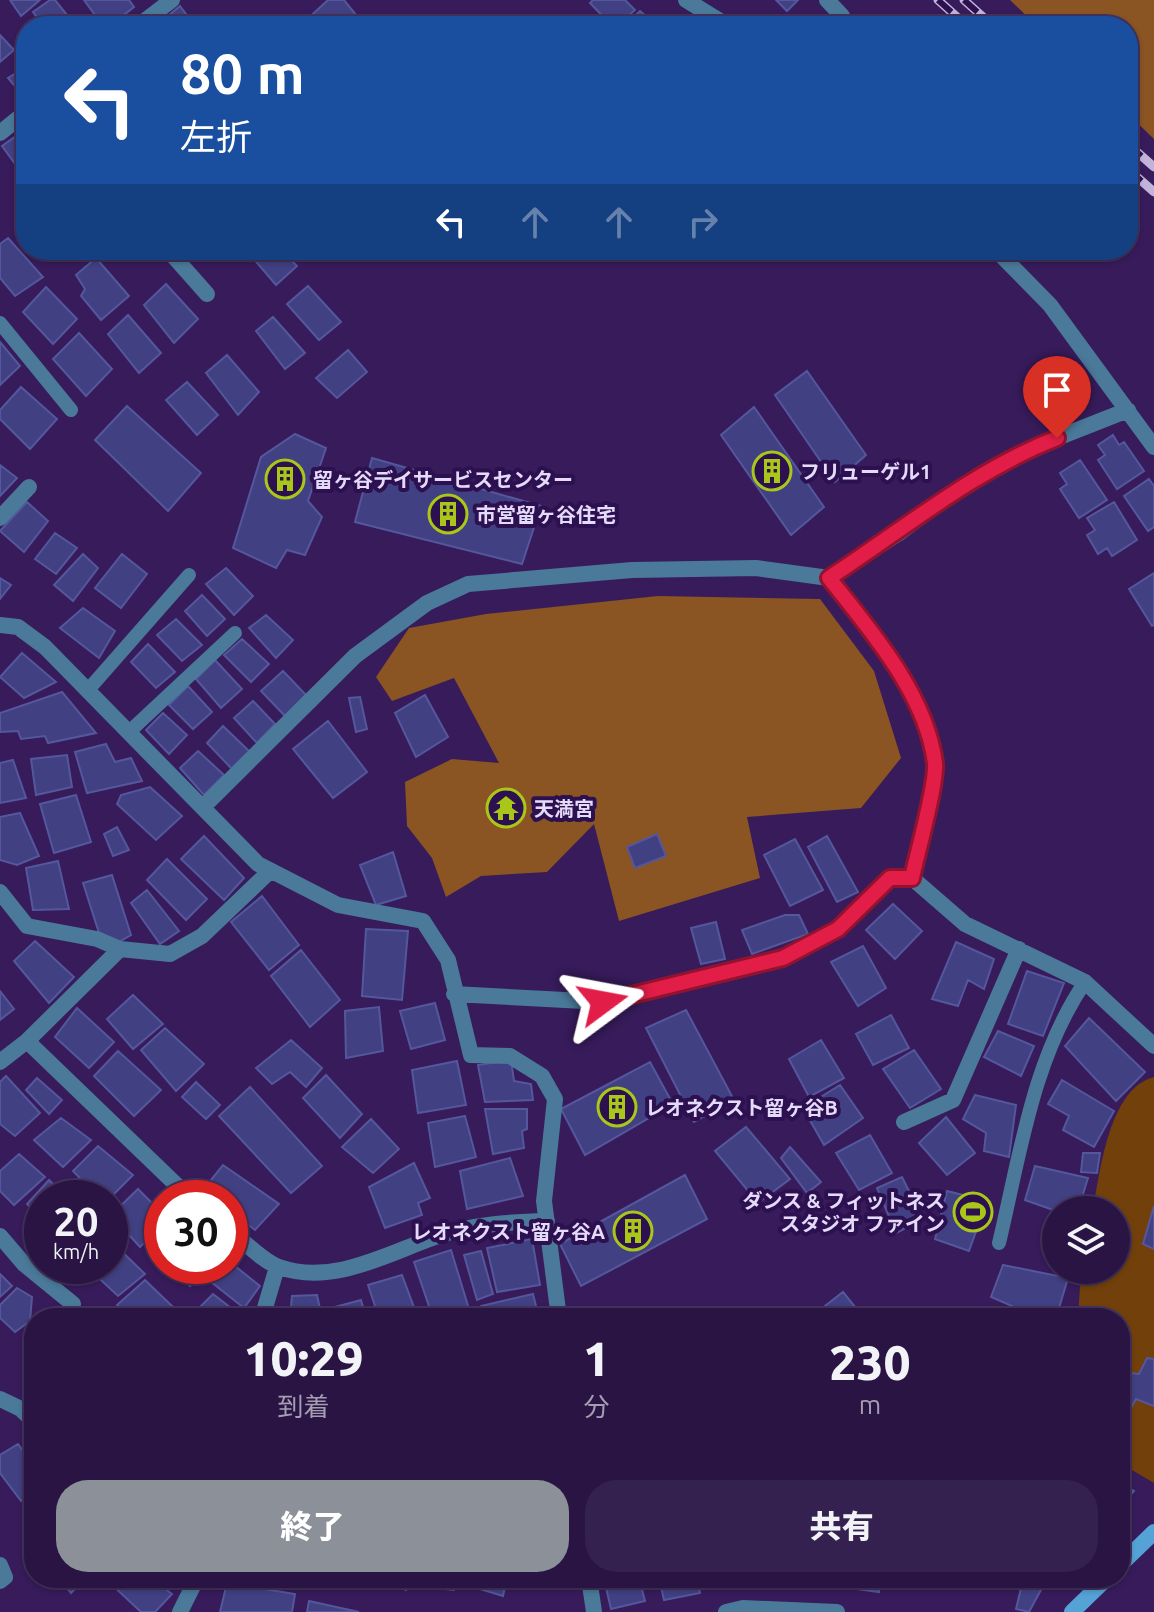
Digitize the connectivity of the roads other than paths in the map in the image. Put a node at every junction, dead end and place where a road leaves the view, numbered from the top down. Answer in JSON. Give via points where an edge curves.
{"nodes":[{"id":1,"x":172,"y":0,"type":"edge"},
{"id":2,"x":686,"y":0,"type":"edge"},
{"id":3,"x":827,"y":0,"type":"edge"},
{"id":4,"x":151,"y":16,"type":"edge"},
{"id":5,"x":712,"y":16,"type":"edge"},
{"id":6,"x":842,"y":16,"type":"edge"},
{"id":7,"x":16,"y":120,"type":"edge"},
{"id":8,"x":0,"y":133,"type":"edge"},
{"id":9,"x":177,"y":260,"type":"edge"},
{"id":10,"x":1006,"y":260,"type":"edge"},
{"id":11,"x":207,"y":294,"type":"dead end"},
{"id":12,"x":0,"y":323,"type":"edge"},
{"id":13,"x":71,"y":410,"type":"dead end"},
{"id":14,"x":1128,"y":410,"type":"junction"},
{"id":15,"x":1154,"y":447,"type":"edge"},
{"id":16,"x":29,"y":487,"type":"dead end"},
{"id":17,"x":0,"y":518,"type":"edge"},
{"id":18,"x":189,"y":575,"type":"dead end"},
{"id":19,"x":829,"y":578,"type":"junction"},
{"id":20,"x":0,"y":625,"type":"edge"},
{"id":21,"x":235,"y":633,"type":"dead end"},
{"id":22,"x":88,"y":690,"type":"junction"},
{"id":23,"x":129,"y":732,"type":"junction"},
{"id":24,"x":203,"y":807,"type":"junction"},
{"id":25,"x":269,"y":872,"type":"junction"},
{"id":26,"x":912,"y":878,"type":"junction"},
{"id":27,"x":0,"y":892,"type":"edge"},
{"id":28,"x":120,"y":949,"type":"junction"},
{"id":29,"x":1019,"y":949,"type":"junction"},
{"id":30,"x":1085,"y":982,"type":"junction"},
{"id":31,"x":454,"y":994,"type":"junction"},
{"id":32,"x":27,"y":1041,"type":"junction"},
{"id":33,"x":1154,"y":1046,"type":"edge"},
{"id":34,"x":0,"y":1062,"type":"edge"},
{"id":35,"x":904,"y":1122,"type":"dead end"},
{"id":36,"x":171,"y":1180,"type":"edge"},
{"id":37,"x":547,"y":1221,"type":"junction"},
{"id":38,"x":0,"y":1236,"type":"edge"},
{"id":39,"x":999,"y":1243,"type":"dead end"},
{"id":40,"x":248,"y":1244,"type":"edge"},
{"id":41,"x":277,"y":1267,"type":"junction"},
{"id":42,"x":73,"y":1304,"type":"dead end"},
{"id":43,"x":265,"y":1308,"type":"edge"},
{"id":44,"x":558,"y":1308,"type":"edge"},
{"id":45,"x":0,"y":1399,"type":"edge"},
{"id":46,"x":24,"y":1412,"type":"edge"},
{"id":47,"x":1154,"y":1532,"type":"edge"},
{"id":48,"x":1130,"y":1555,"type":"edge"},
{"id":49,"x":0,"y":1565,"type":"edge"},
{"id":50,"x":0,"y":1581,"type":"edge"},
{"id":51,"x":192,"y":1588,"type":"edge"},
{"id":52,"x":590,"y":1588,"type":"edge"},
{"id":53,"x":1097,"y":1588,"type":"edge"},
{"id":54,"x":180,"y":1612,"type":"edge"},
{"id":55,"x":594,"y":1612,"type":"edge"},
{"id":56,"x":726,"y":1612,"type":"edge"},
{"id":57,"x":837,"y":1612,"type":"edge"},
{"id":58,"x":1072,"y":1612,"type":"edge"}],
"edges":[{"from":1,"to":4,"type":"street"},
{"from":2,"to":5,"type":"street"},
{"from":3,"to":6,"type":"street"},
{"from":7,"to":8,"type":"street"},
{"from":9,"to":11,"type":"street"},
{"from":10,"to":14,"type":"street","via":[[1050,305]]},
{"from":12,"to":13,"type":"lane"},
{"from":14,"to":15,"type":"street"},
{"from":14,"to":19,"type":"street","via":[[1034,447],[963,485]]},
{"from":16,"to":17,"type":"street"},
{"from":18,"to":22,"type":"lane"},
{"from":19,"to":24,"type":"street","via":[[756,568],[468,584],[427,603],[355,656]]},
{"from":19,"to":26,"type":"street","via":[[918,707],[935,765]]},
{"from":20,"to":22,"type":"street","via":[[18,627]]},
{"from":21,"to":23,"type":"lane"},
{"from":22,"to":23,"type":"street"},
{"from":23,"to":24,"type":"street"},
{"from":24,"to":25,"type":"street"},
{"from":25,"to":28,"type":"street","via":[[202,936],[170,954]]},
{"from":25,"to":31,"type":"street","via":[[338,905],[423,921],[448,960]]},
{"from":26,"to":29,"type":"street","via":[[965,924]]},
{"from":26,"to":31,"type":"street","via":[[890,878],[838,929],[783,958],[603,1002]]},
{"from":27,"to":28,"type":"street","via":[[27,926],[97,939]]},
{"from":28,"to":32,"type":"street"},
{"from":29,"to":30,"type":"street"},
{"from":29,"to":35,"type":"street","via":[[953,1100]]},
{"from":30,"to":33,"type":"street"},
{"from":30,"to":39,"type":"lane","via":[[1066,1009],[1037,1085]]},
{"from":31,"to":37,"type":"street","via":[[471,1055],[510,1056],[542,1076],[555,1099],[544,1201]]},
{"from":32,"to":34,"type":"street"},
{"from":32,"to":36,"type":"street"},
{"from":37,"to":41,"type":"street","via":[[474,1227],[369,1264],[320,1272]]},
{"from":37,"to":44,"type":"street"},
{"from":38,"to":42,"type":"street","via":[[24,1264]]},
{"from":40,"to":41,"type":"street"},
{"from":41,"to":43,"type":"street"},
{"from":45,"to":46,"type":"street"},
{"from":47,"to":48,"type":"street"},
{"from":49,"to":50,"type":"street","via":[[5,1577]]},
{"from":51,"to":54,"type":"street"},
{"from":52,"to":55,"type":"street"},
{"from":53,"to":58,"type":"street"},
{"from":56,"to":57,"type":"street"}]}
